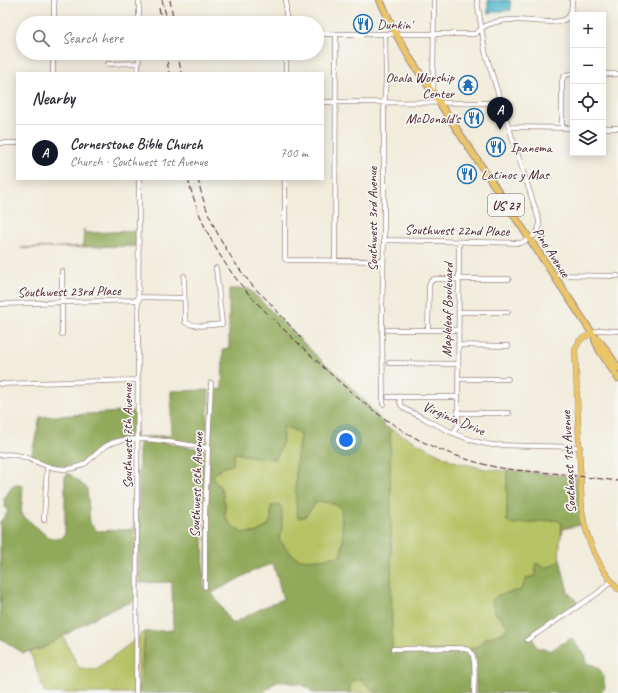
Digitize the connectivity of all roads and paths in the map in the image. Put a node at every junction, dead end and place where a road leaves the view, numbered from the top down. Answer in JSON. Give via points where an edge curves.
{"nodes":[{"id":1,"x":54,"y":0,"type":"edge"},
{"id":2,"x":139,"y":0,"type":"edge"},
{"id":3,"x":286,"y":0,"type":"edge"},
{"id":4,"x":291,"y":0,"type":"edge"},
{"id":5,"x":380,"y":0,"type":"edge"},
{"id":6,"x":434,"y":0,"type":"edge"},
{"id":7,"x":477,"y":0,"type":"edge"},
{"id":8,"x":572,"y":0,"type":"edge"},
{"id":9,"x":54,"y":16,"type":"edge"},
{"id":10,"x":139,"y":16,"type":"edge"},
{"id":11,"x":286,"y":16,"type":"edge"},
{"id":12,"x":481,"y":29,"type":"junction"},
{"id":13,"x":434,"y":33,"type":"junction"},
{"id":14,"x":324,"y":34,"type":"edge"},
{"id":15,"x":336,"y":34,"type":"junction"},
{"id":16,"x":385,"y":34,"type":"junction"},
{"id":17,"x":396,"y":34,"type":"junction"},
{"id":18,"x":53,"y":60,"type":"edge"},
{"id":19,"x":138,"y":60,"type":"edge"},
{"id":20,"x":286,"y":60,"type":"edge"},
{"id":21,"x":138,"y":63,"type":"junction"},
{"id":22,"x":108,"y":64,"type":"dead end"},
{"id":23,"x":53,"y":72,"type":"edge"},
{"id":24,"x":138,"y":72,"type":"edge"},
{"id":25,"x":286,"y":72,"type":"edge"},
{"id":26,"x":570,"y":74,"type":"edge"},
{"id":27,"x":606,"y":74,"type":"edge"},
{"id":28,"x":618,"y":74,"type":"edge"},
{"id":29,"x":433,"y":94,"type":"junction"},
{"id":30,"x":324,"y":102,"type":"edge"},
{"id":31,"x":336,"y":102,"type":"junction"},
{"id":32,"x":439,"y":102,"type":"junction"},
{"id":33,"x":384,"y":103,"type":"junction"},
{"id":34,"x":501,"y":103,"type":"junction"},
{"id":35,"x":509,"y":127,"type":"junction"},
{"id":36,"x":562,"y":128,"type":"junction"},
{"id":37,"x":570,"y":128,"type":"edge"},
{"id":38,"x":606,"y":128,"type":"edge"},
{"id":39,"x":618,"y":128,"type":"edge"},
{"id":40,"x":0,"y":143,"type":"edge"},
{"id":41,"x":16,"y":143,"type":"edge"},
{"id":42,"x":139,"y":180,"type":"edge"},
{"id":43,"x":285,"y":180,"type":"edge"},
{"id":44,"x":529,"y":239,"type":"junction"},
{"id":45,"x":384,"y":240,"type":"junction"},
{"id":46,"x":459,"y":242,"type":"junction"},
{"id":47,"x":335,"y":260,"type":"junction"},
{"id":48,"x":383,"y":261,"type":"junction"},
{"id":49,"x":216,"y":268,"type":"dead end"},
{"id":50,"x":62,"y":271,"type":"dead end"},
{"id":51,"x":553,"y":275,"type":"junction"},
{"id":52,"x":184,"y":276,"type":"dead end"},
{"id":53,"x":618,"y":276,"type":"edge"},
{"id":54,"x":458,"y":279,"type":"junction"},
{"id":55,"x":509,"y":279,"type":"dead end"},
{"id":56,"x":184,"y":298,"type":"junction"},
{"id":57,"x":139,"y":299,"type":"junction"},
{"id":58,"x":62,"y":303,"type":"junction"},
{"id":59,"x":0,"y":304,"type":"edge"},
{"id":60,"x":459,"y":312,"type":"junction"},
{"id":61,"x":508,"y":312,"type":"dead end"},
{"id":62,"x":387,"y":330,"type":"dead end"},
{"id":63,"x":428,"y":330,"type":"junction"},
{"id":64,"x":458,"y":330,"type":"junction"},
{"id":65,"x":618,"y":330,"type":"edge"},
{"id":66,"x":592,"y":333,"type":"junction"},
{"id":67,"x":62,"y":334,"type":"dead end"},
{"id":68,"x":458,"y":345,"type":"junction"},
{"id":69,"x":508,"y":346,"type":"dead end"},
{"id":70,"x":389,"y":364,"type":"dead end"},
{"id":71,"x":458,"y":364,"type":"junction"},
{"id":72,"x":618,"y":368,"type":"edge"},
{"id":73,"x":618,"y":378,"type":"edge"},
{"id":74,"x":458,"y":379,"type":"junction"},
{"id":75,"x":508,"y":379,"type":"dead end"},
{"id":76,"x":138,"y":380,"type":"junction"},
{"id":77,"x":211,"y":383,"type":"dead end"},
{"id":78,"x":0,"y":384,"type":"edge"},
{"id":79,"x":388,"y":397,"type":"dead end"},
{"id":80,"x":399,"y":397,"type":"junction"},
{"id":81,"x":457,"y":397,"type":"junction"},
{"id":82,"x":383,"y":404,"type":"dead end"},
{"id":83,"x":458,"y":413,"type":"junction"},
{"id":84,"x":509,"y":413,"type":"dead end"},
{"id":85,"x":453,"y":433,"type":"junction"},
{"id":86,"x":138,"y":440,"type":"junction"},
{"id":87,"x":207,"y":448,"type":"junction"},
{"id":88,"x":580,"y":448,"type":"junction"},
{"id":89,"x":0,"y":455,"type":"edge"},
{"id":90,"x":47,"y":467,"type":"junction"},
{"id":91,"x":44,"y":520,"type":"dead end"},
{"id":92,"x":611,"y":581,"type":"junction"},
{"id":93,"x":205,"y":586,"type":"dead end"},
{"id":94,"x":618,"y":589,"type":"edge"},
{"id":95,"x":527,"y":640,"type":"dead end"},
{"id":96,"x":393,"y":649,"type":"dead end"},
{"id":97,"x":136,"y":693,"type":"edge"},
{"id":98,"x":474,"y":693,"type":"edge"}],
"edges":[{"from":1,"to":9,"type":"street"},
{"from":2,"to":10,"type":"street"},
{"from":3,"to":4,"type":"street"},
{"from":3,"to":11,"type":"street"},
{"from":5,"to":17,"type":"highway","name":"Pine Avenue","number":"US 27"},
{"from":6,"to":13,"type":"street"},
{"from":7,"to":12,"type":"street"},
{"from":8,"to":12,"type":"street","via":[[570,13],[562,20],[512,20],[492,23]]},
{"from":12,"to":13,"type":"street","via":[[475,34]]},
{"from":12,"to":34,"type":"street"},
{"from":13,"to":17,"type":"street"},
{"from":13,"to":29,"type":"street"},
{"from":14,"to":15,"type":"street"},
{"from":15,"to":16,"type":"street"},
{"from":15,"to":31,"type":"street"},
{"from":16,"to":17,"type":"street"},
{"from":16,"to":33,"type":"street","name":"Southwest 3rd Avenue"},
{"from":17,"to":29,"type":"highway","name":"Pine Avenue","number":"US 27"},
{"from":18,"to":23,"type":"street"},
{"from":19,"to":21,"type":"street"},
{"from":20,"to":25,"type":"street"},
{"from":21,"to":22,"type":"street"},
{"from":21,"to":24,"type":"street"},
{"from":26,"to":36,"type":"street","via":[[564,76],[562,81]]},
{"from":27,"to":28,"type":"street"},
{"from":29,"to":32,"type":"highway","name":"Pine Avenue","number":"US 27"},
{"from":30,"to":31,"type":"street"},
{"from":31,"to":33,"type":"street"},
{"from":31,"to":47,"type":"street"},
{"from":32,"to":33,"type":"street"},
{"from":32,"to":34,"type":"street"},
{"from":32,"to":44,"type":"highway","name":"Pine Avenue","number":"US 27"},
{"from":33,"to":45,"type":"street","name":"Southwest 3rd Avenue"},
{"from":34,"to":35,"type":"street"},
{"from":35,"to":36,"type":"street"},
{"from":35,"to":44,"type":"street","via":[[540,225],[537,233]]},
{"from":36,"to":37,"type":"street"},
{"from":38,"to":39,"type":"street"},
{"from":40,"to":41,"type":"street"},
{"from":42,"to":57,"type":"street","name":"Southwest 7th Avenue"},
{"from":43,"to":47,"type":"street","via":[[285,259]]},
{"from":44,"to":46,"type":"street","name":"Southwest 22nd Place","via":[[521,243]]},
{"from":44,"to":51,"type":"highway","name":"Pine Avenue","number":"US 27"},
{"from":45,"to":46,"type":"street","name":"Southwest 22nd Place"},
{"from":45,"to":48,"type":"street","name":"Southwest 3rd Avenue"},
{"from":46,"to":54,"type":"street","name":"Mapleleaf Boulevard"},
{"from":47,"to":48,"type":"street"},
{"from":48,"to":82,"type":"street","name":"Southwest 3rd Avenue"},
{"from":49,"to":56,"type":"street","via":[[222,324],[187,324]]},
{"from":50,"to":58,"type":"street"},
{"from":51,"to":53,"type":"street"},
{"from":51,"to":66,"type":"highway","name":"Pine Avenue","number":"US 27"},
{"from":52,"to":56,"type":"street"},
{"from":54,"to":55,"type":"street"},
{"from":54,"to":60,"type":"street","name":"Mapleleaf Boulevard"},
{"from":54,"to":63,"type":"street","via":[[441,278],[430,282]]},
{"from":56,"to":57,"type":"street","name":"Southwest 23rd Place"},
{"from":57,"to":58,"type":"street","name":"Southwest 23rd Place"},
{"from":57,"to":76,"type":"street","name":"Southwest 7th Avenue"},
{"from":58,"to":59,"type":"street","name":"Southwest 23rd Place"},
{"from":58,"to":67,"type":"street"},
{"from":60,"to":61,"type":"street"},
{"from":60,"to":64,"type":"street","name":"Mapleleaf Boulevard"},
{"from":62,"to":63,"type":"street"},
{"from":63,"to":64,"type":"street"},
{"from":64,"to":68,"type":"street","name":"Mapleleaf Boulevard"},
{"from":65,"to":66,"type":"street","via":[[600,330]]},
{"from":66,"to":72,"type":"highway","name":"Pine Avenue","number":"US 27"},
{"from":66,"to":73,"type":"highway","name":"Pine Avenue","number":"US 27","via":[[600,351]]},
{"from":66,"to":88,"type":"main road","name":"Southeast 1st Avenue","via":[[580,340],[575,349]]},
{"from":68,"to":69,"type":"street"},
{"from":68,"to":71,"type":"street","name":"Mapleleaf Boulevard"},
{"from":70,"to":71,"type":"street"},
{"from":71,"to":74,"type":"street","name":"Mapleleaf Boulevard"},
{"from":74,"to":75,"type":"street"},
{"from":74,"to":81,"type":"street","name":"Mapleleaf Boulevard"},
{"from":76,"to":78,"type":"street"},
{"from":76,"to":86,"type":"street","name":"Southwest 7th Avenue"},
{"from":77,"to":87,"type":"street","name":"Southwest 6th Avenue"},
{"from":79,"to":80,"type":"street"},
{"from":80,"to":81,"type":"street"},
{"from":80,"to":85,"type":"street","name":"Virginia Drive","via":[[403,407]]},
{"from":81,"to":83,"type":"street","name":"Mapleleaf Boulevard"},
{"from":83,"to":84,"type":"street"},
{"from":83,"to":85,"type":"street","name":"Mapleleaf Boulevard","via":[[458,425]]},
{"from":85,"to":88,"type":"street","name":"Virginia Drive","via":[[472,441],[493,445]]},
{"from":86,"to":87,"type":"street","via":[[161,440]]},
{"from":86,"to":90,"type":"street","via":[[116,441],[105,446],[76,468]]},
{"from":86,"to":97,"type":"street","name":"Southwest 7th Avenue"},
{"from":87,"to":93,"type":"street","name":"Southwest 6th Avenue"},
{"from":88,"to":92,"type":"main road","name":"Southeast 1st Avenue","via":[[582,510],[586,534],[597,559]]},
{"from":89,"to":90,"type":"street","via":[[22,456]]},
{"from":90,"to":91,"type":"street"},
{"from":92,"to":94,"type":"main road","name":"Southeast 1st Avenue"},
{"from":92,"to":95,"type":"street","via":[[598,593]]},
{"from":96,"to":98,"type":"street","via":[[468,650],[474,660]]}]}
